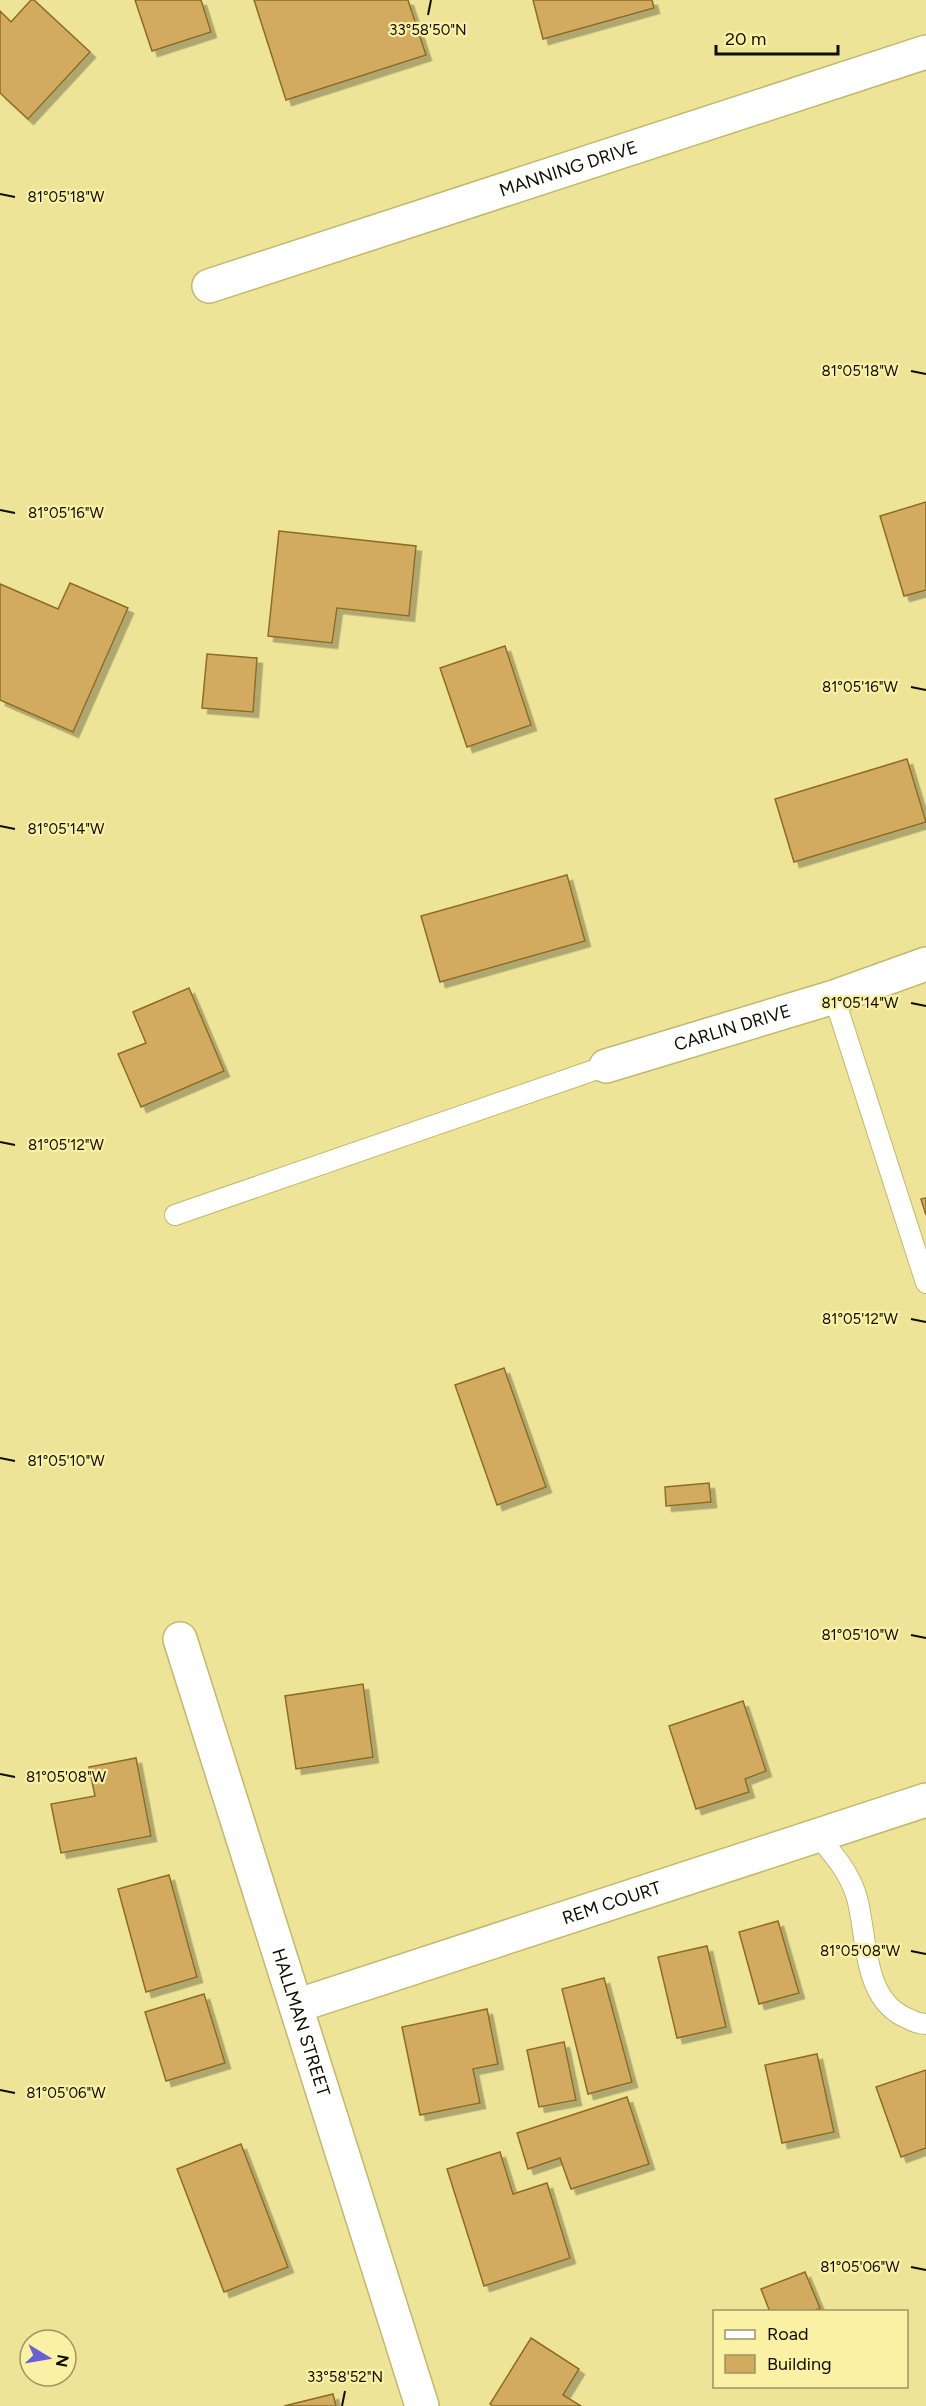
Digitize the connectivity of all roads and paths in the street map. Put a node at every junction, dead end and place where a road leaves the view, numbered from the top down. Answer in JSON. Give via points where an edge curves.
{"nodes":[{"id":1,"x":926,"y":52,"type":"edge"},
{"id":2,"x":209,"y":286,"type":"dead end"},
{"id":3,"x":926,"y":964,"type":"edge"},
{"id":4,"x":834,"y":997,"type":"junction"},
{"id":5,"x":606,"y":1066,"type":"joint"},
{"id":6,"x":175,"y":1215,"type":"dead end"},
{"id":7,"x":926,"y":1283,"type":"edge"},
{"id":8,"x":180,"y":1639,"type":"dead end"},
{"id":9,"x":926,"y":1800,"type":"edge"},
{"id":10,"x":818,"y":1836,"type":"junction"},
{"id":11,"x":296,"y":2006,"type":"junction"},
{"id":12,"x":926,"y":2024,"type":"edge"},
{"id":13,"x":422,"y":2406,"type":"edge"}],
"edges":[{"from":1,"to":2,"type":"street","name":"MANNING DRIVE"},
{"from":3,"to":4,"type":"street","name":"CARLIN DRIVE"},
{"from":4,"to":5,"type":"street","name":"CARLIN DRIVE"},
{"from":4,"to":7,"type":"lane"},
{"from":5,"to":6,"type":"lane"},
{"from":8,"to":11,"type":"street","name":"HALLMAN STREET"},
{"from":9,"to":10,"type":"street","name":"REM COURT"},
{"from":10,"to":11,"type":"street","name":"REM COURT"},
{"from":10,"to":12,"type":"lane","via":[[846,1869],[857,1897],[879,1995],[895,2014]]},
{"from":11,"to":13,"type":"street","name":"HALLMAN STREET"}]}
